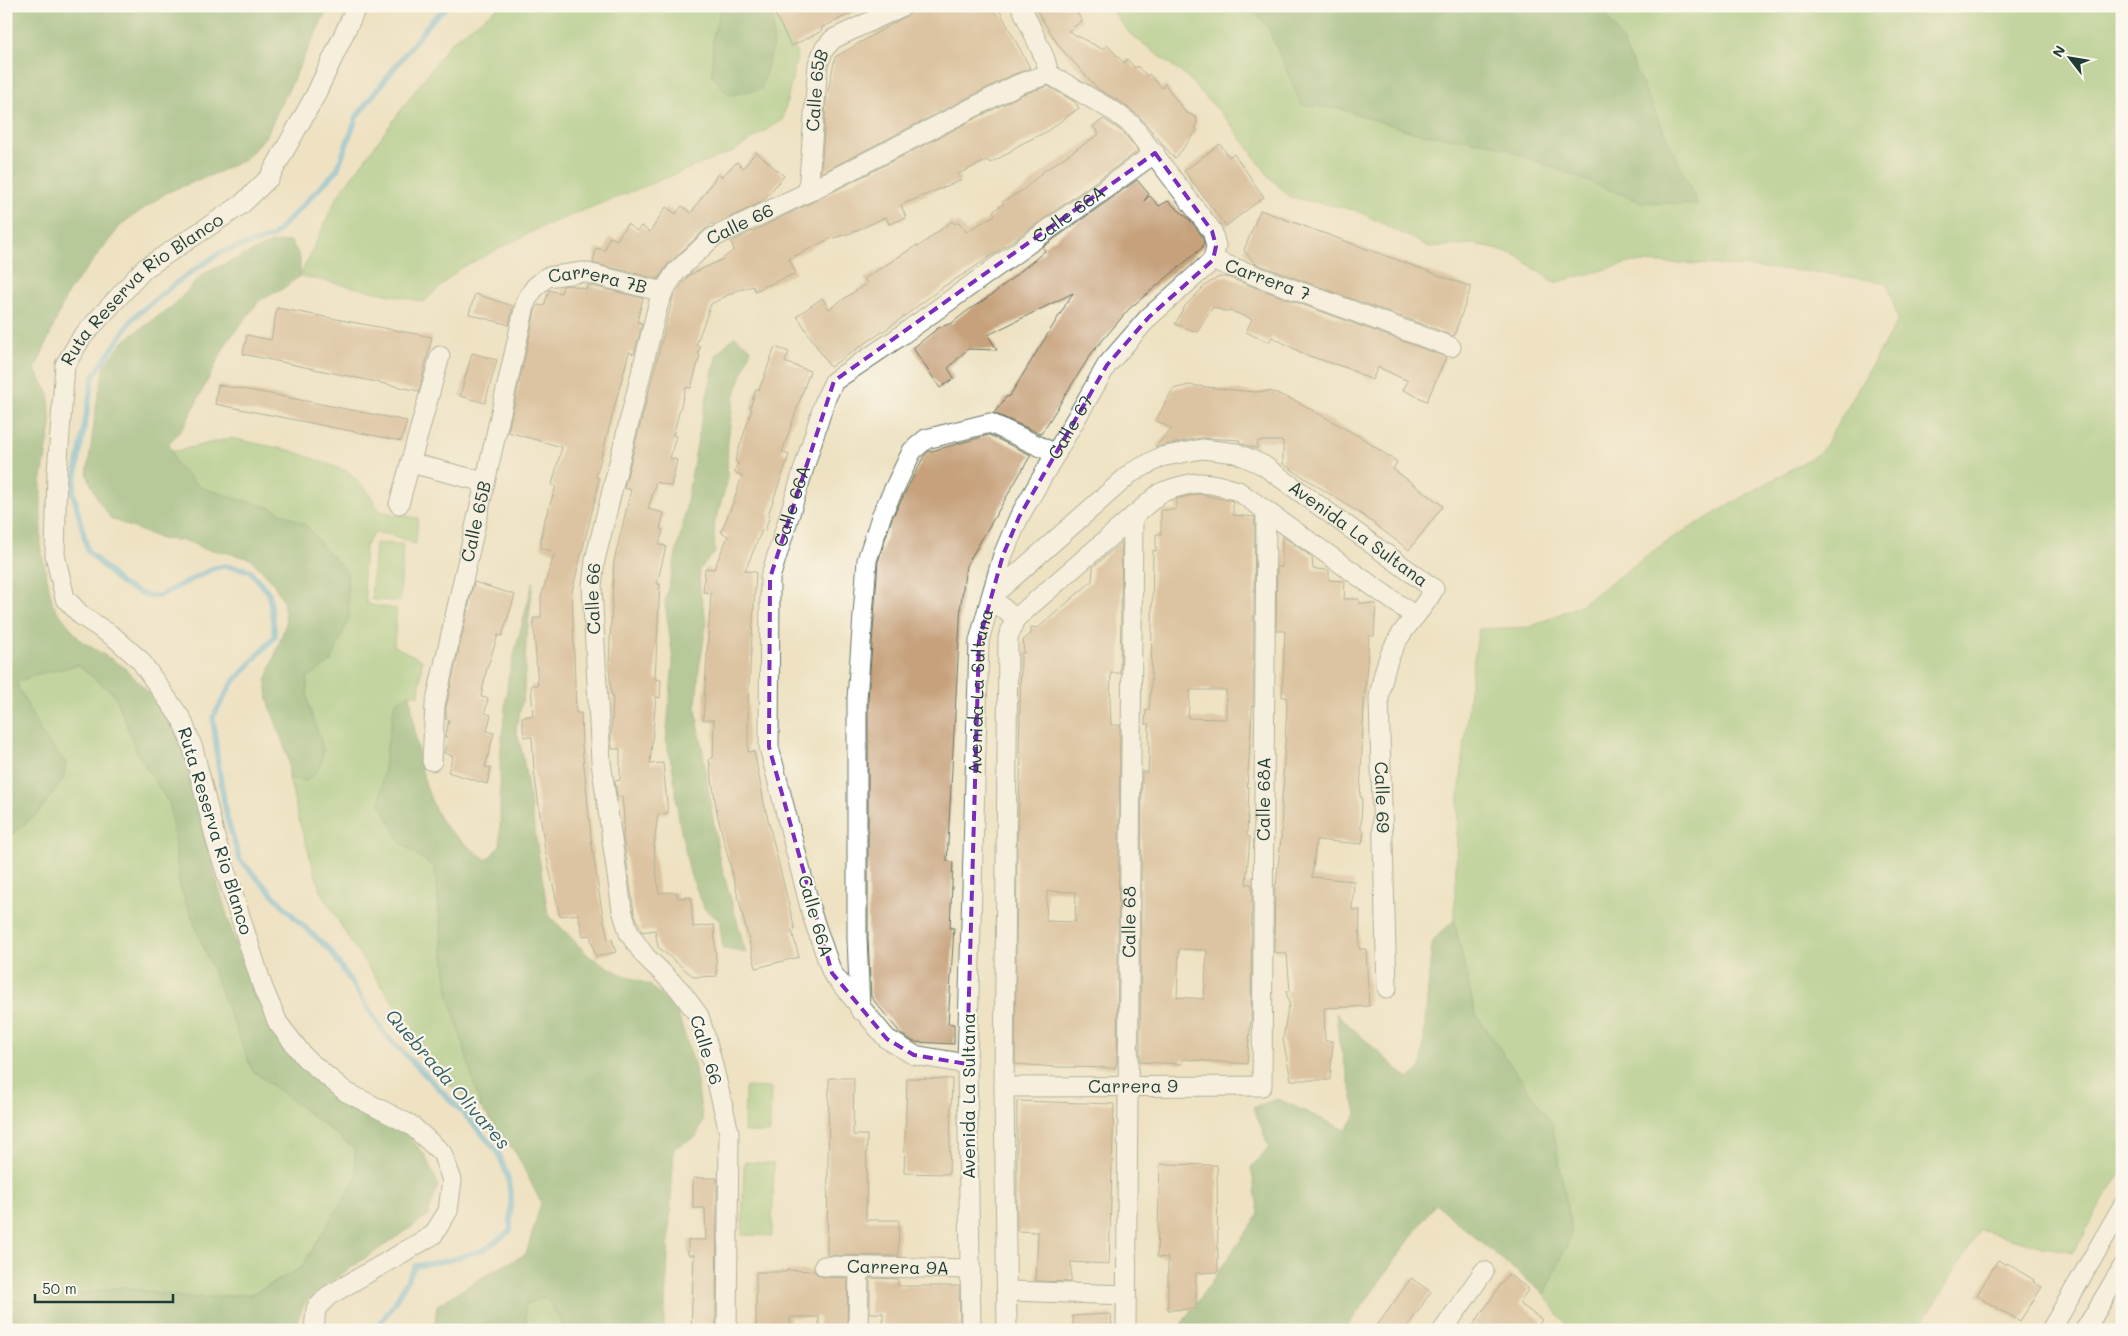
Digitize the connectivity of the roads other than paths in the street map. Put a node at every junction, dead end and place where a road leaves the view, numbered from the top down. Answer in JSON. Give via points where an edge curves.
{"nodes":[{"id":1,"x":357,"y":6,"type":"edge"},
{"id":2,"x":903,"y":6,"type":"edge"},
{"id":3,"x":1021,"y":6,"type":"edge"},
{"id":4,"x":1049,"y":74,"type":"junction"},
{"id":5,"x":1155,"y":153,"type":"junction"},
{"id":6,"x":808,"y":192,"type":"junction"},
{"id":7,"x":1213,"y":260,"type":"junction"},
{"id":8,"x":535,"y":287,"type":"joint"},
{"id":9,"x":663,"y":292,"type":"junction"},
{"id":10,"x":1451,"y":347,"type":"dead end"},
{"id":11,"x":440,"y":356,"type":"dead end"},
{"id":12,"x":1056,"y":454,"type":"junction"},
{"id":13,"x":411,"y":463,"type":"junction"},
{"id":14,"x":484,"y":482,"type":"junction"},
{"id":15,"x":399,"y":504,"type":"dead end"},
{"id":16,"x":1266,"y":511,"type":"junction"},
{"id":17,"x":1133,"y":516,"type":"junction"},
{"id":18,"x":991,"y":597,"type":"junction"},
{"id":19,"x":1415,"y":616,"type":"junction"},
{"id":20,"x":1015,"y":618,"type":"junction"},
{"id":21,"x":432,"y":761,"type":"dead end"},
{"id":22,"x":1387,"y":988,"type":"dead end"},
{"id":23,"x":860,"y":1010,"type":"junction"},
{"id":24,"x":967,"y":1064,"type":"junction"},
{"id":25,"x":1130,"y":1086,"type":"junction"},
{"id":26,"x":1262,"y":1086,"type":"joint"},
{"id":27,"x":1004,"y":1087,"type":"junction"},
{"id":28,"x":2122,"y":1207,"type":"edge"},
{"id":29,"x":824,"y":1266,"type":"dead end"},
{"id":30,"x":860,"y":1267,"type":"junction"},
{"id":31,"x":2122,"y":1268,"type":"edge"},
{"id":32,"x":970,"y":1269,"type":"junction"},
{"id":33,"x":1484,"y":1271,"type":"dead end"},
{"id":34,"x":1007,"y":1291,"type":"junction"},
{"id":35,"x":1126,"y":1295,"type":"junction"},
{"id":36,"x":314,"y":1330,"type":"edge"},
{"id":37,"x":727,"y":1330,"type":"edge"},
{"id":38,"x":858,"y":1330,"type":"edge"},
{"id":39,"x":972,"y":1330,"type":"edge"},
{"id":40,"x":1007,"y":1330,"type":"edge"},
{"id":41,"x":1126,"y":1330,"type":"edge"},
{"id":42,"x":1442,"y":1330,"type":"edge"},
{"id":43,"x":2051,"y":1330,"type":"edge"},
{"id":44,"x":2085,"y":1330,"type":"edge"}],
"edges":[{"from":1,"to":36,"type":"street","name":"Ruta Reserva Rio Blanco","via":[[315,96],[269,178],[241,205],[144,269],[82,337],[66,365],[57,473],[55,555],[65,598],[82,616],[114,637],[140,660],[182,720],[193,748],[216,841],[263,988],[278,1023],[305,1058],[346,1092],[411,1125],[442,1153],[452,1180],[448,1211],[433,1236],[328,1296],[316,1309]]},
{"from":2,"to":6,"type":"street","name":"Calle 65B","via":[[833,39],[824,49],[818,64]]},
{"from":3,"to":4,"type":"street"},
{"from":4,"to":5,"type":"street","name":"Carrera 7","via":[[1115,112],[1132,125]]},
{"from":4,"to":6,"type":"street","name":"Calle 66","via":[[1019,84]]},
{"from":5,"to":7,"type":"street","name":"Carrera 7","via":[[1212,231],[1216,246]]},
{"from":5,"to":23,"type":"street","name":"Calle 66A","via":[[834,381],[825,400],[770,578],[769,747],[812,915],[832,974]]},
{"from":6,"to":9,"type":"street","name":"Calle 66","via":[[712,238],[676,272]]},
{"from":7,"to":10,"type":"street","name":"Carrera 7"},
{"from":7,"to":12,"type":"street","name":"Calle 67","via":[[1149,317],[1107,365]]},
{"from":8,"to":9,"type":"street","name":"Carrera 7B","via":[[547,277],[583,272]]},
{"from":8,"to":14,"type":"street","name":"Calle 65B","via":[[526,301]]},
{"from":9,"to":37,"type":"street","name":"Calle 66","via":[[595,560],[592,586],[601,762],[622,910],[630,933],[645,956],[680,989],[699,1016],[729,1132]]},
{"from":11,"to":13,"type":"street"},
{"from":12,"to":18,"type":"street","name":"Calle 67","via":[[1019,518],[1003,555]]},
{"from":12,"to":23,"type":"street","name":"Calle 66A","via":[[990,423],[926,439],[912,451],[882,514],[867,560],[857,699]]},
{"from":13,"to":14,"type":"street"},
{"from":13,"to":15,"type":"street"},
{"from":14,"to":21,"type":"street","name":"Calle 65B","via":[[435,705]]},
{"from":16,"to":17,"type":"street","name":"Avenida La Sultana","via":[[1238,491],[1208,482],[1182,485],[1160,494]]},
{"from":16,"to":19,"type":"street","name":"Avenida La Sultana"},
{"from":16,"to":26,"type":"street","name":"Calle 68A"},
{"from":17,"to":20,"type":"street","name":"Avenida La Sultana"},
{"from":17,"to":25,"type":"street","name":"Calle 68"},
{"from":18,"to":19,"type":"street","name":"Avenida La Sultana","via":[[1131,473],[1161,457],[1202,449],[1236,453],[1263,465],[1434,589],[1427,604]]},
{"from":18,"to":20,"type":"street"},
{"from":18,"to":24,"type":"street","name":"Avenida La Sultana","via":[[979,641]]},
{"from":19,"to":22,"type":"street","name":"Calle 69","via":[[1399,637],[1384,667],[1379,698]]},
{"from":20,"to":27,"type":"street","name":"Avenida La Sultana","via":[[1008,638]]},
{"from":23,"to":24,"type":"street","name":"Calle 66A","via":[[887,1039],[914,1055]]},
{"from":24,"to":32,"type":"street","name":"Avenida La Sultana"},
{"from":25,"to":26,"type":"street","name":"Carrera 9"},
{"from":25,"to":27,"type":"street","name":"Carrera 9"},
{"from":25,"to":35,"type":"street","name":"Calle 68"},
{"from":27,"to":34,"type":"street","name":"Avenida La Sultana"},
{"from":28,"to":43,"type":"street"},
{"from":29,"to":30,"type":"street","name":"Carrera 9A"},
{"from":30,"to":32,"type":"street","name":"Carrera 9A"},
{"from":30,"to":38,"type":"street"},
{"from":31,"to":44,"type":"street"},
{"from":32,"to":39,"type":"street","name":"Avenida La Sultana"},
{"from":33,"to":42,"type":"street"},
{"from":34,"to":35,"type":"street"},
{"from":34,"to":40,"type":"street","name":"Avenida La Sultana"},
{"from":35,"to":41,"type":"street","name":"Calle 68"}]}
